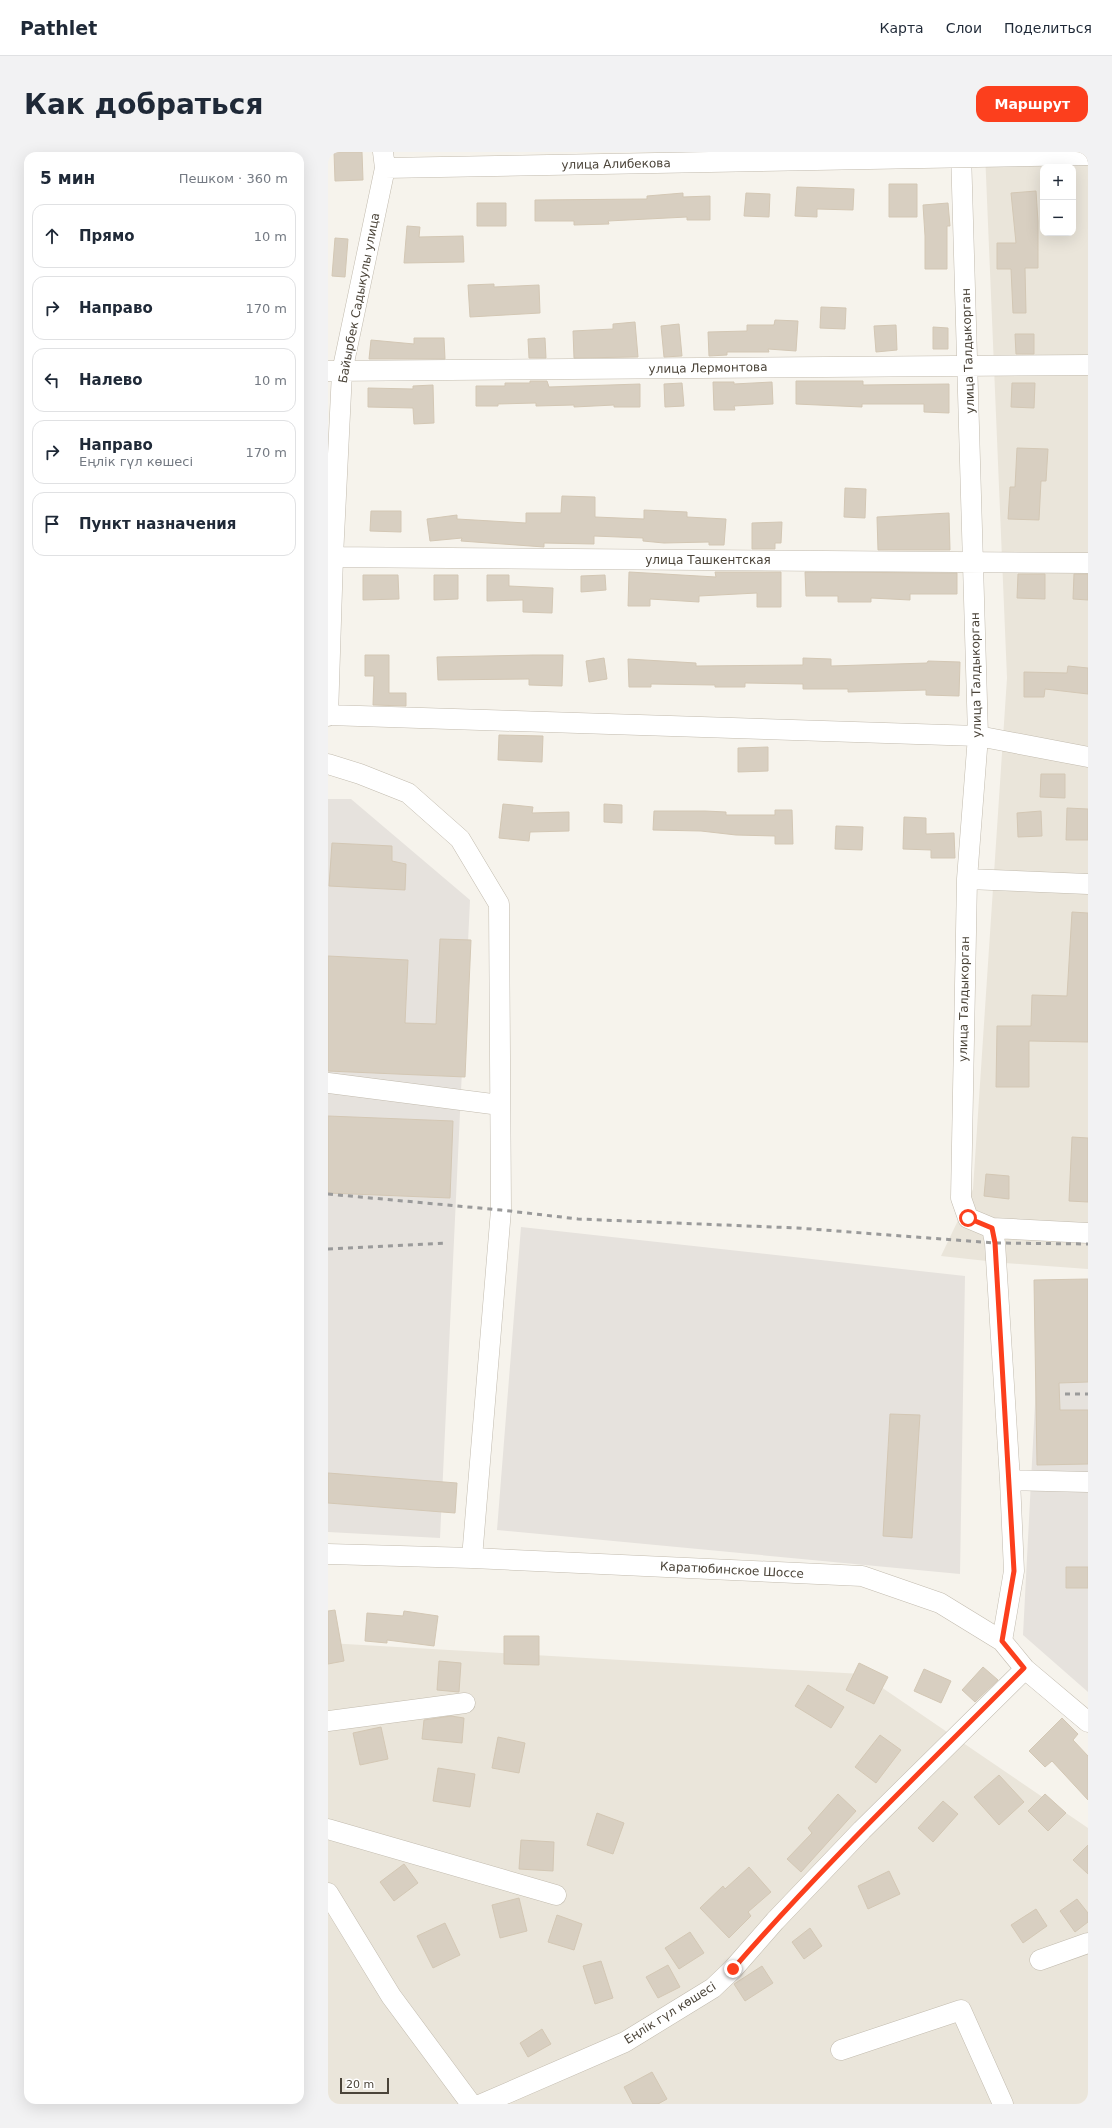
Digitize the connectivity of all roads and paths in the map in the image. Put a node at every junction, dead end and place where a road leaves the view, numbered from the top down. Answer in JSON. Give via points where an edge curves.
{"nodes":[{"id":1,"x":961,"y":155,"type":"edge"},
{"id":2,"x":1088,"y":155,"type":"edge"},
{"id":3,"x":384,"y":160,"type":"edge"},
{"id":4,"x":1088,"y":364,"type":"edge"},
{"id":5,"x":968,"y":365,"type":"junction"},
{"id":6,"x":335,"y":371,"type":"edge"},
{"id":7,"x":330,"y":557,"type":"edge"},
{"id":8,"x":973,"y":562,"type":"junction"},
{"id":9,"x":1088,"y":563,"type":"edge"},
{"id":10,"x":328,"y":715,"type":"edge"},
{"id":11,"x":978,"y":736,"type":"junction"},
{"id":12,"x":1088,"y":757,"type":"edge"},
{"id":13,"x":328,"y":764,"type":"edge"},
{"id":14,"x":966,"y":879,"type":"junction"},
{"id":15,"x":1088,"y":884,"type":"edge"},
{"id":16,"x":328,"y":1083,"type":"edge"},
{"id":17,"x":500,"y":1106,"type":"junction"},
{"id":18,"x":992,"y":1228,"type":"junction"},
{"id":19,"x":1088,"y":1233,"type":"edge"},
{"id":20,"x":1010,"y":1480,"type":"junction"},
{"id":21,"x":1088,"y":1482,"type":"edge"},
{"id":22,"x":328,"y":1554,"type":"edge"},
{"id":23,"x":472,"y":1558,"type":"junction"},
{"id":24,"x":1002,"y":1641,"type":"junction"},
{"id":25,"x":1024,"y":1668,"type":"junction"},
{"id":26,"x":465,"y":1703,"type":"dead end"},
{"id":27,"x":328,"y":1721,"type":"edge"},
{"id":28,"x":1088,"y":1722,"type":"edge"},
{"id":29,"x":328,"y":1829,"type":"edge"},
{"id":30,"x":328,"y":1893,"type":"edge"},
{"id":31,"x":556,"y":1895,"type":"dead end"},
{"id":32,"x":1088,"y":1943,"type":"edge"},
{"id":33,"x":1040,"y":1960,"type":"dead end"},
{"id":34,"x":841,"y":2050,"type":"dead end"},
{"id":35,"x":471,"y":2104,"type":"edge"},
{"id":36,"x":482,"y":2104,"type":"edge"},
{"id":37,"x":1003,"y":2104,"type":"edge"}],
"edges":[{"from":1,"to":2,"type":"street","name":"улица Алибекова"},
{"from":1,"to":3,"type":"street","name":"улица Алибекова"},
{"from":1,"to":5,"type":"street","name":"улица Талдыкорган"},
{"from":3,"to":6,"type":"street","name":"Байырбек Садыкулы улица"},
{"from":4,"to":5,"type":"street","name":"улица Лермонтова"},
{"from":5,"to":6,"type":"street","name":"улица Лермонтова"},
{"from":5,"to":8,"type":"street","name":"улица Талдыкорган"},
{"from":6,"to":7,"type":"street","name":"Байырбек Садыкулы улица"},
{"from":7,"to":8,"type":"street","name":"улица Ташкентская"},
{"from":7,"to":10,"type":"street","name":"Байырбек Садыкулы улица"},
{"from":8,"to":9,"type":"street","name":"улица Ташкентская"},
{"from":8,"to":11,"type":"street","name":"улица Талдыкорган"},
{"from":10,"to":11,"type":"street"},
{"from":11,"to":12,"type":"street"},
{"from":11,"to":14,"type":"street","name":"улица Талдыкорган"},
{"from":13,"to":17,"type":"street","via":[[408,793],[460,839],[499,904]]},
{"from":14,"to":15,"type":"street"},
{"from":14,"to":18,"type":"street","name":"улица Талдыкорган","via":[[961,1198],[968,1218]]},
{"from":16,"to":17,"type":"street"},
{"from":17,"to":23,"type":"street","via":[[501,1210]]},
{"from":18,"to":19,"type":"street"},
{"from":18,"to":20,"type":"street"},
{"from":20,"to":21,"type":"street"},
{"from":20,"to":24,"type":"street","via":[[1014,1571]]},
{"from":22,"to":23,"type":"street","name":"Каратюбинское Шоссе"},
{"from":23,"to":24,"type":"street","name":"Каратюбинское Шоссе","via":[[862,1576],[940,1603]]},
{"from":24,"to":25,"type":"street","name":"Каратюбинское Шоссе"},
{"from":25,"to":28,"type":"street","name":"Каратюбинское Шоссе"},
{"from":25,"to":36,"type":"street","name":"Еңлік гүл көшесі","via":[[862,1830],[713,1988],[625,2042]]},
{"from":26,"to":27,"type":"street"},
{"from":29,"to":31,"type":"street"},
{"from":30,"to":35,"type":"street","via":[[391,1996]]},
{"from":32,"to":33,"type":"street"},
{"from":34,"to":37,"type":"street","via":[[961,2010]]}]}
